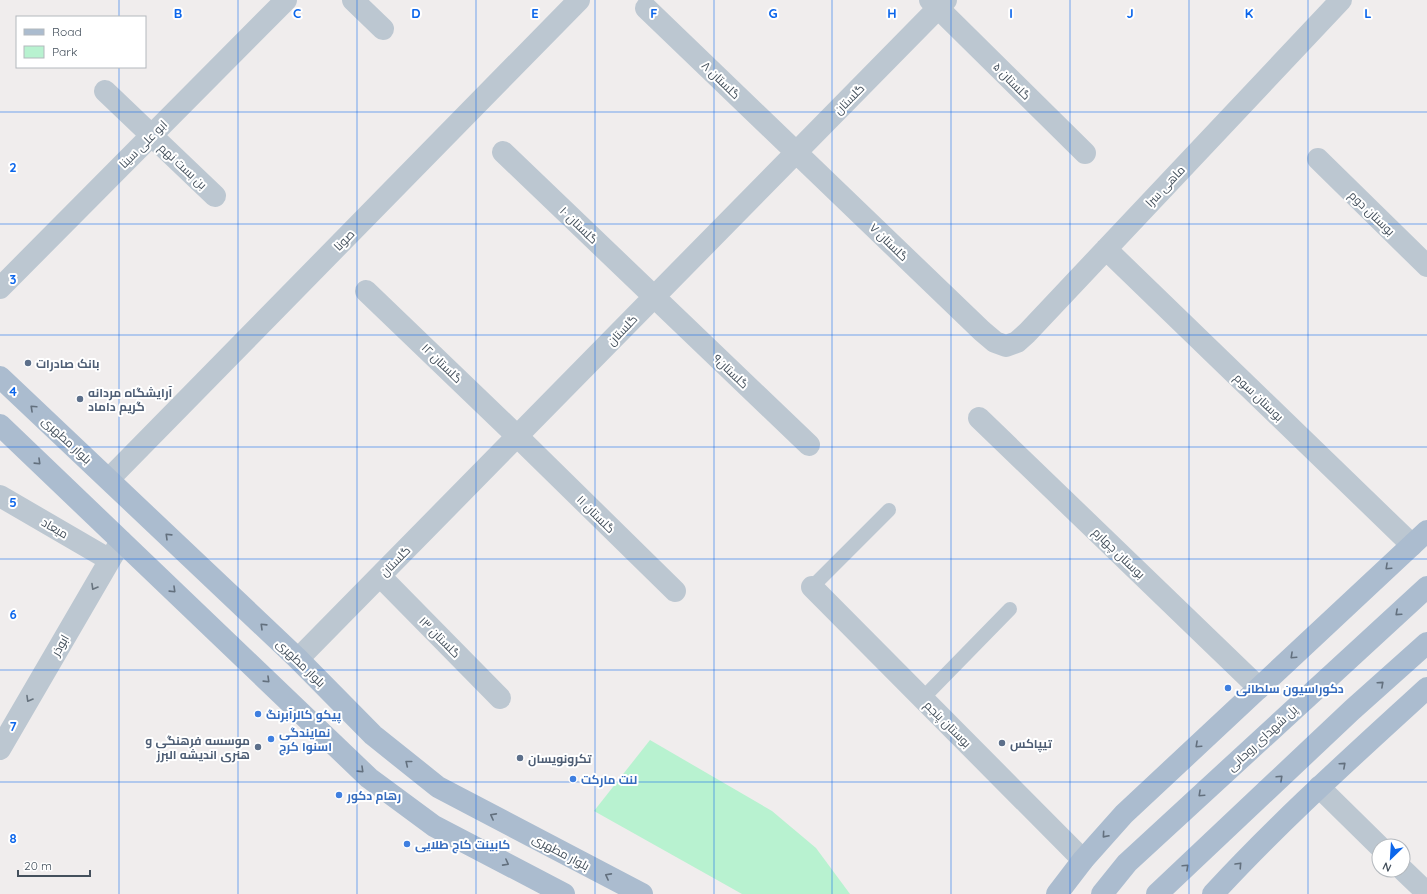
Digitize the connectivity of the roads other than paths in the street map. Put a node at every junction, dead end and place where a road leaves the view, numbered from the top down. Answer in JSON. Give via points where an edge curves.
{"nodes":[{"id":1,"x":286,"y":0,"type":"edge"},
{"id":2,"x":353,"y":0,"type":"edge"},
{"id":3,"x":579,"y":0,"type":"edge"},
{"id":4,"x":1341,"y":0,"type":"edge"},
{"id":5,"x":938,"y":3,"type":"edge"},
{"id":6,"x":646,"y":8,"type":"dead end"},
{"id":7,"x":383,"y":29,"type":"dead end"},
{"id":8,"x":105,"y":91,"type":"dead end"},
{"id":9,"x":151,"y":136,"type":"junction"},
{"id":10,"x":504,"y":152,"type":"dead end"},
{"id":11,"x":796,"y":152,"type":"junction"},
{"id":12,"x":1086,"y":153,"type":"dead end"},
{"id":13,"x":1318,"y":159,"type":"dead end"},
{"id":14,"x":215,"y":196,"type":"dead end"},
{"id":15,"x":1106,"y":249,"type":"junction"},
{"id":16,"x":1427,"y":266,"type":"edge"},
{"id":17,"x":0,"y":288,"type":"edge"},
{"id":18,"x":366,"y":291,"type":"dead end"},
{"id":19,"x":654,"y":297,"type":"junction"},
{"id":20,"x":982,"y":331,"type":"joint"},
{"id":21,"x":0,"y":378,"type":"edge"},
{"id":22,"x":979,"y":418,"type":"dead end"},
{"id":23,"x":0,"y":425,"type":"edge"},
{"id":24,"x":517,"y":436,"type":"junction"},
{"id":25,"x":809,"y":445,"type":"dead end"},
{"id":26,"x":109,"y":479,"type":"junction"},
{"id":27,"x":0,"y":496,"type":"edge"},
{"id":28,"x":889,"y":510,"type":"dead end"},
{"id":29,"x":1419,"y":538,"type":"edge"},
{"id":30,"x":121,"y":541,"type":"junction"},
{"id":31,"x":110,"y":560,"type":"junction"},
{"id":32,"x":380,"y":576,"type":"junction"},
{"id":33,"x":812,"y":587,"type":"joint"},
{"id":34,"x":1427,"y":587,"type":"edge"},
{"id":35,"x":675,"y":591,"type":"dead end"},
{"id":36,"x":1010,"y":609,"type":"dead end"},
{"id":37,"x":1427,"y":643,"type":"edge"},
{"id":38,"x":298,"y":659,"type":"junction"},
{"id":39,"x":1259,"y":688,"type":"junction"},
{"id":40,"x":1427,"y":688,"type":"edge"},
{"id":41,"x":500,"y":698,"type":"dead end"},
{"id":42,"x":923,"y":698,"type":"junction"},
{"id":43,"x":0,"y":749,"type":"edge"},
{"id":44,"x":1319,"y":787,"type":"junction"},
{"id":45,"x":1371,"y":838,"type":"edge"},
{"id":46,"x":1083,"y":860,"type":"junction"},
{"id":47,"x":1411,"y":878,"type":"edge"},
{"id":48,"x":1427,"y":893,"type":"edge"},
{"id":49,"x":564,"y":894,"type":"edge"},
{"id":50,"x":642,"y":894,"type":"edge"},
{"id":51,"x":1057,"y":894,"type":"edge"},
{"id":52,"x":1102,"y":894,"type":"edge"},
{"id":53,"x":1157,"y":894,"type":"edge"},
{"id":54,"x":1213,"y":894,"type":"edge"}],
"edges":[{"from":1,"to":9,"type":"street","name":"ابو علی سینا"},
{"from":2,"to":7,"type":"street"},
{"from":3,"to":26,"type":"street","name":"صونا"},
{"from":4,"to":15,"type":"street","name":"ماهی سرا"},
{"from":5,"to":11,"type":"street","name":"گلستان"},
{"from":5,"to":12,"type":"street","name":"گلستان ۵"},
{"from":6,"to":11,"type":"street","name":"گلستان ۸"},
{"from":8,"to":9,"type":"street","name":"بن بست نهم"},
{"from":9,"to":14,"type":"street","name":"بن بست نهم"},
{"from":9,"to":17,"type":"street","name":"ابو علی سینا"},
{"from":10,"to":19,"type":"street","name":"گلستان ۱۰"},
{"from":11,"to":19,"type":"street","name":"گلستان"},
{"from":11,"to":20,"type":"street","name":"گلستان ۷"},
{"from":13,"to":16,"type":"street","name":"بوستان دوم"},
{"from":15,"to":20,"type":"street","name":"ماهی سرا","via":[[1017,342],[1006,346],[995,342]]},
{"from":15,"to":29,"type":"street","name":"بوستان سوم"},
{"from":18,"to":24,"type":"street","name":"گلستان ۱۲"},
{"from":19,"to":24,"type":"street","name":"گلستان"},
{"from":19,"to":25,"type":"street","name":"گلستان۹"},
{"from":26,"to":21,"type":"main road","name":"بلوار مطهری","one_way":true},
{"from":22,"to":39,"type":"street","name":"بوستان چهارم"},
{"from":23,"to":30,"type":"main road","one_way":true},
{"from":24,"to":32,"type":"street","name":"گلستان"},
{"from":24,"to":35,"type":"street","name":"گلستان ۱۱"},
{"from":38,"to":26,"type":"main road","name":"بلوار مطهری","one_way":true},
{"from":27,"to":31,"type":"street","name":"میعاد"},
{"from":28,"to":33,"type":"lane"},
{"from":29,"to":39,"type":"main road","one_way":true},
{"from":30,"to":31,"type":"street","name":"ابوذر"},
{"from":30,"to":49,"type":"main road","one_way":true,"via":[[369,778],[434,826]]},
{"from":31,"to":43,"type":"street","name":"ابوذر","one_way":true},
{"from":32,"to":38,"type":"street","name":"گلستان"},
{"from":32,"to":41,"type":"street","name":"گلستان ۱۳"},
{"from":33,"to":42,"type":"street","name":"بوستان پنجم"},
{"from":34,"to":52,"type":"main road","name":"پل شهدای روحانی","one_way":true,"via":[[1127,863]]},
{"from":36,"to":42,"type":"lane"},
{"from":53,"to":37,"type":"main road","one_way":true},
{"from":50,"to":38,"type":"main road","name":"بلوار مطهری","one_way":true,"via":[[438,787],[373,735]]},
{"from":39,"to":46,"type":"main road","one_way":true,"via":[[1124,814]]},
{"from":44,"to":40,"type":"main road","one_way":true},
{"from":42,"to":46,"type":"street","name":"بوستان پنجم"},
{"from":44,"to":45,"type":"street"},
{"from":54,"to":44,"type":"main road","one_way":true},
{"from":46,"to":51,"type":"main road"},
{"from":47,"to":48,"type":"street"}]}
